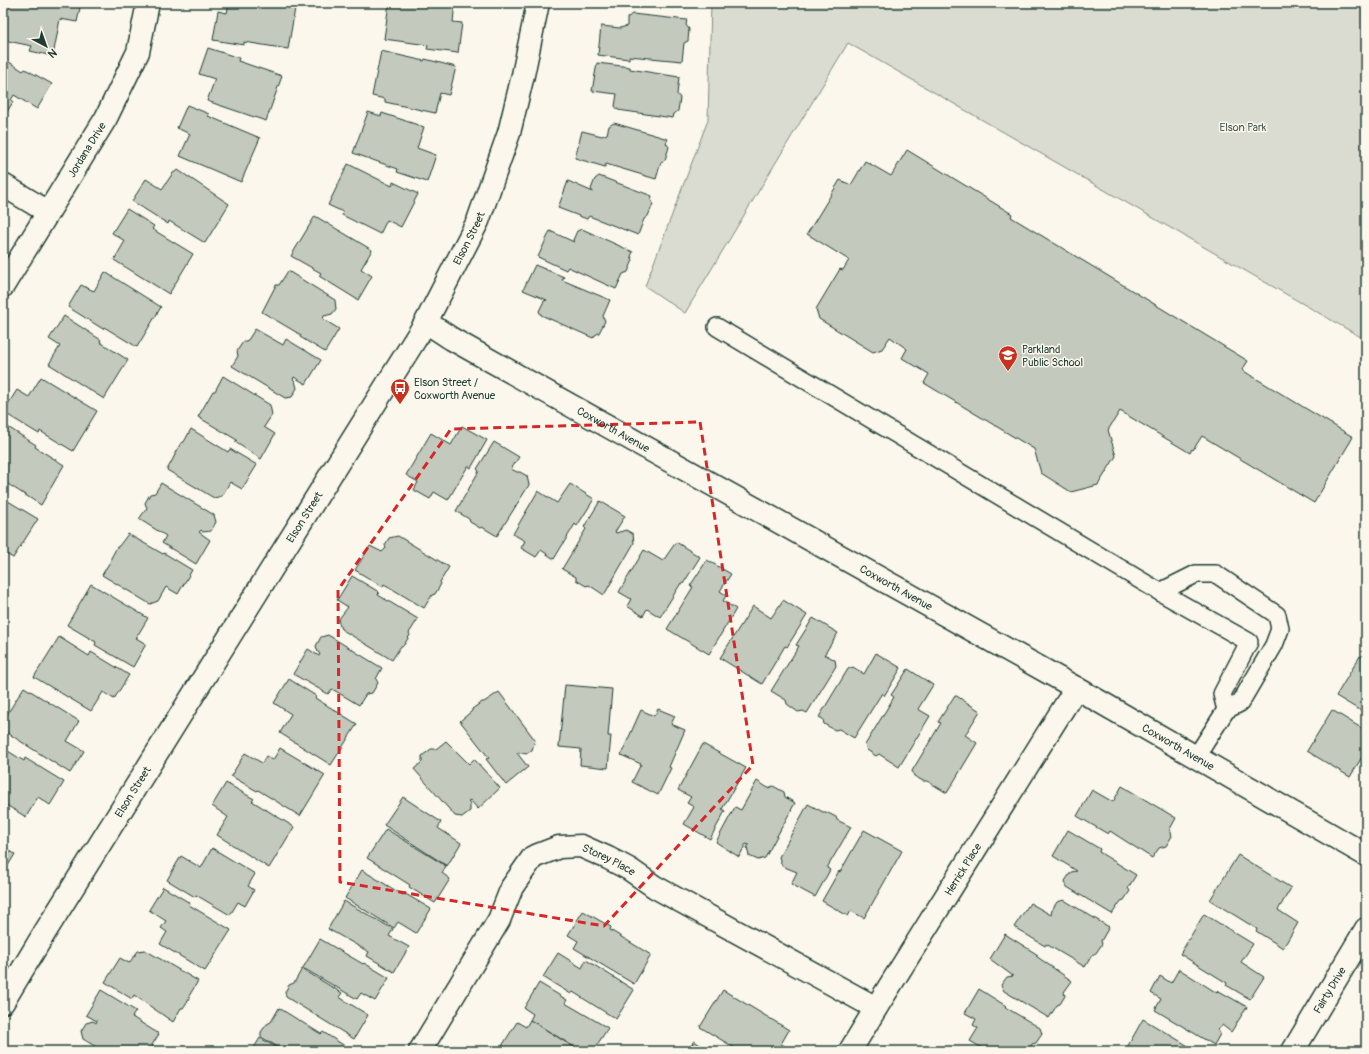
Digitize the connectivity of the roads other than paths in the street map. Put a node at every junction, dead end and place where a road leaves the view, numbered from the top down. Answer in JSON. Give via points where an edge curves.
{"nodes":[{"id":1,"x":148,"y":3,"type":"edge"},
{"id":2,"x":538,"y":3,"type":"edge"},
{"id":3,"x":3,"y":185,"type":"edge"},
{"id":4,"x":48,"y":212,"type":"junction"},
{"id":5,"x":3,"y":286,"type":"edge"},
{"id":6,"x":426,"y":322,"type":"junction"},
{"id":7,"x":717,"y":327,"type":"dead end"},
{"id":8,"x":1160,"y":592,"type":"junction"},
{"id":9,"x":1076,"y":688,"type":"junction"},
{"id":10,"x":1226,"y":710,"type":"junction"},
{"id":11,"x":1196,"y":757,"type":"junction"},
{"id":12,"x":1366,"y":855,"type":"edge"},
{"id":13,"x":1366,"y":929,"type":"edge"},
{"id":14,"x":3,"y":1002,"type":"edge"},
{"id":15,"x":876,"y":1008,"type":"junction"},
{"id":16,"x":420,"y":1051,"type":"edge"},
{"id":17,"x":850,"y":1051,"type":"edge"},
{"id":18,"x":1293,"y":1051,"type":"edge"}],
"edges":[{"from":1,"to":4,"type":"street","name":"Jordana Drive","via":[[138,52],[113,105]]},
{"from":2,"to":6,"type":"street","name":"Elson Street","via":[[509,133],[478,220]]},
{"from":3,"to":4,"type":"street"},
{"from":4,"to":5,"type":"street","name":"Jordana Drive"},
{"from":6,"to":9,"type":"street","name":"Coxworth Avenue","via":[[459,343]]},
{"from":6,"to":14,"type":"street","name":"Elson Street"},
{"from":7,"to":8,"type":"lane"},
{"from":8,"to":10,"type":"lane","via":[[1249,642],[1222,694]]},
{"from":8,"to":10,"type":"lane","via":[[1196,574],[1216,574],[1276,615],[1280,629],[1274,646],[1240,703]]},
{"from":9,"to":11,"type":"street","name":"Coxworth Avenue"},
{"from":9,"to":15,"type":"street","name":"Herrick Place"},
{"from":10,"to":11,"type":"lane"},
{"from":11,"to":12,"type":"street","name":"Coxworth Avenue"},
{"from":13,"to":18,"type":"street","name":"Fairty Drive"},
{"from":15,"to":16,"type":"street","name":"Storey Place","via":[[655,887],[608,858],[581,846],[559,847],[533,858],[512,887],[499,920]]},
{"from":15,"to":17,"type":"street","name":"Herrick Place"}]}
